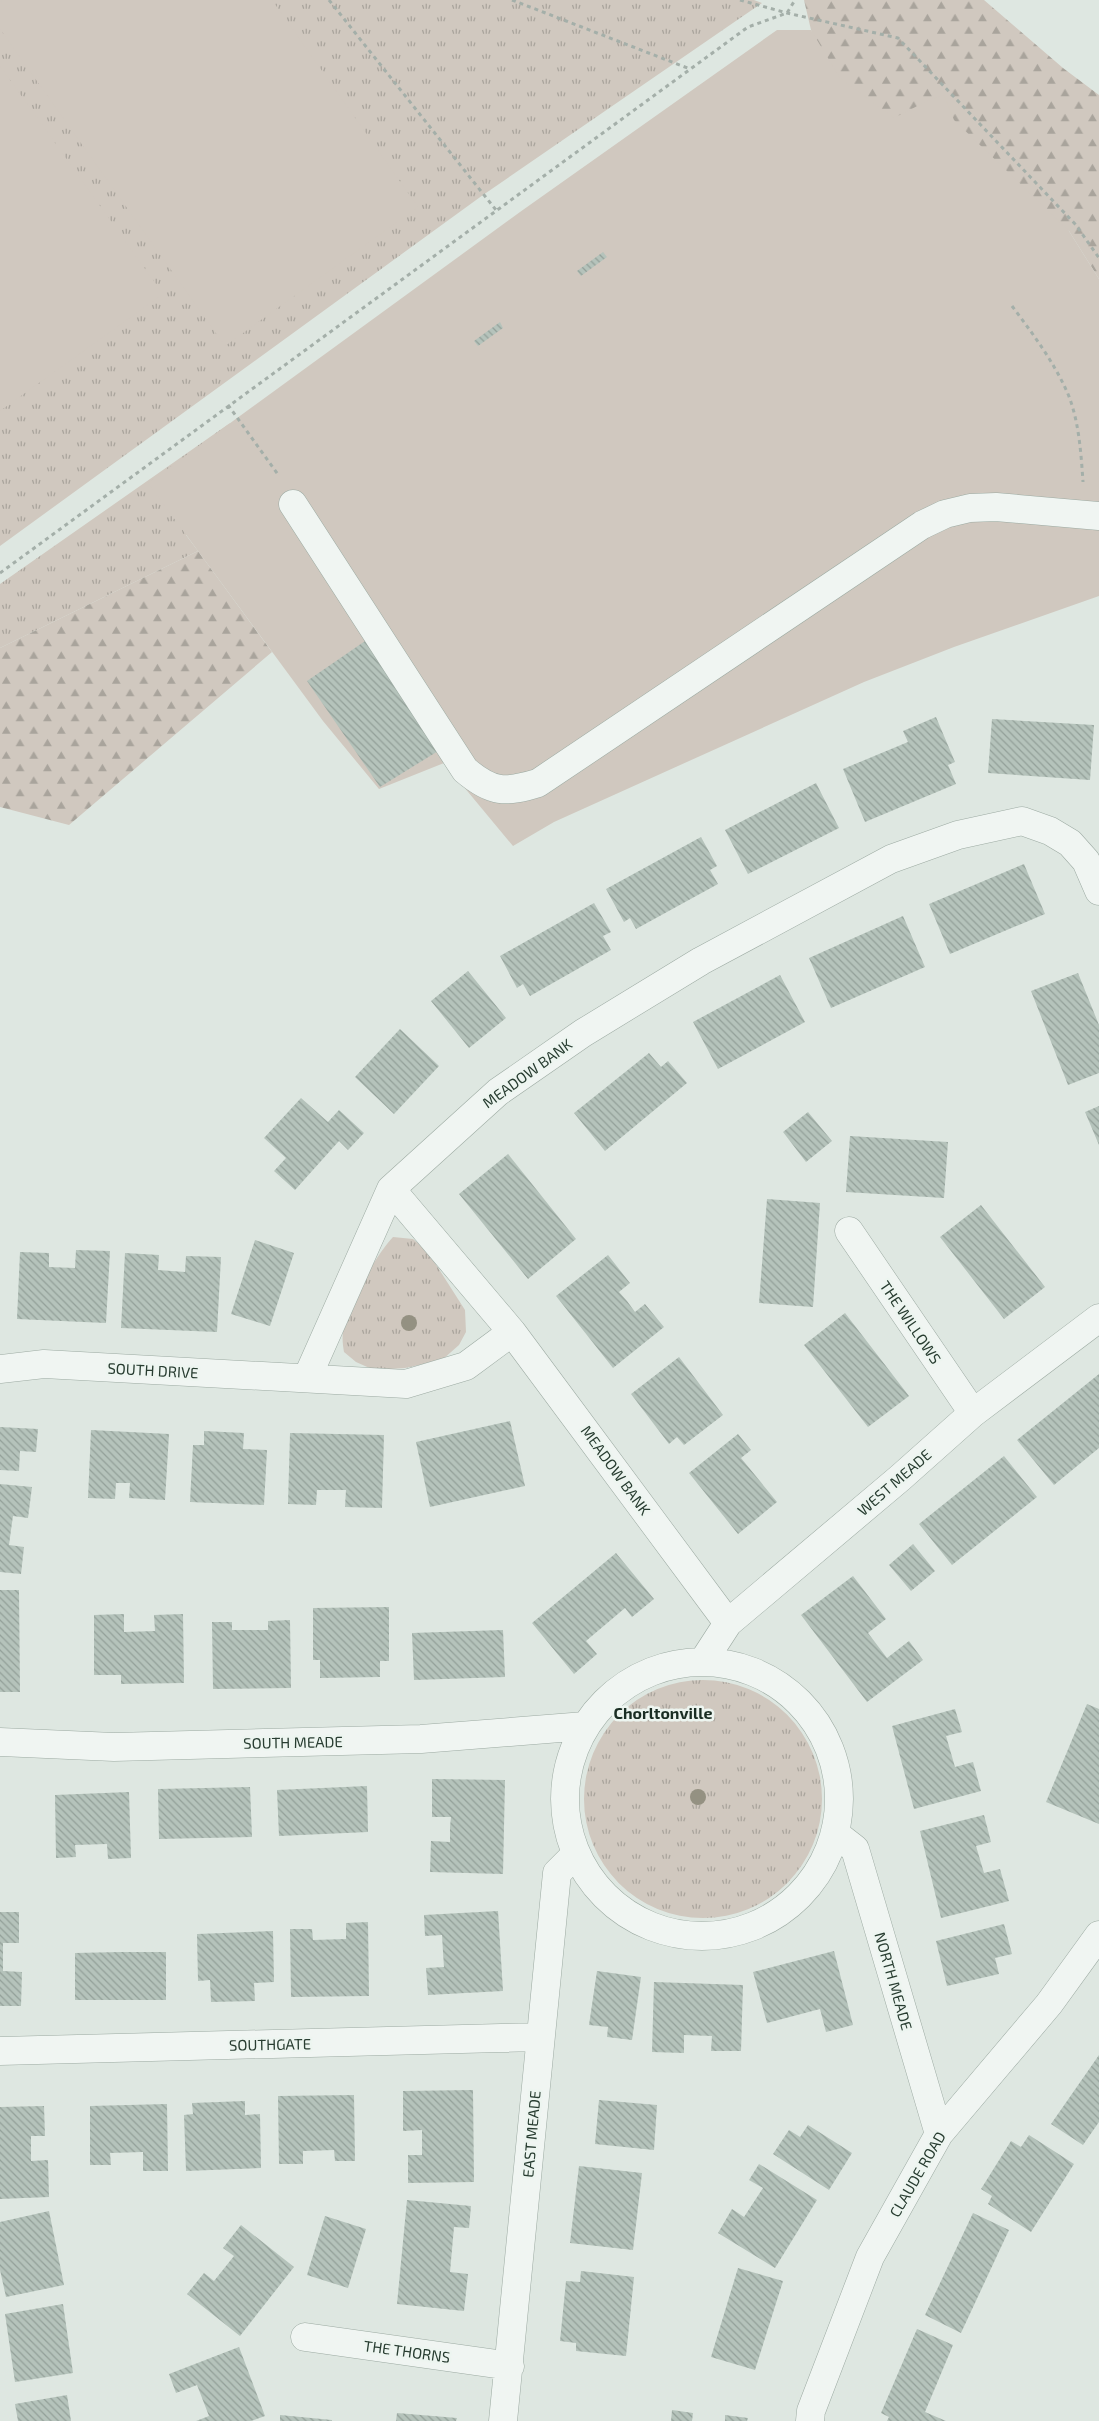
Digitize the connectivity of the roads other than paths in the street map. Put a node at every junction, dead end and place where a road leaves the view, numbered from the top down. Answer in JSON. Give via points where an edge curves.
{"nodes":[{"id":1,"x":293,"y":504,"type":"road end"},
{"id":2,"x":1091,"y":516,"type":"edge"},
{"id":3,"x":1099,"y":891,"type":"edge"},
{"id":4,"x":391,"y":1189,"type":"junction"},
{"id":5,"x":848,"y":1231,"type":"dead end"},
{"id":6,"x":1099,"y":1318,"type":"edge"},
{"id":7,"x":512,"y":1332,"type":"junction"},
{"id":8,"x":0,"y":1369,"type":"edge"},
{"id":9,"x":307,"y":1378,"type":"junction"},
{"id":10,"x":973,"y":1413,"type":"junction"},
{"id":11,"x":728,"y":1623,"type":"junction"},
{"id":12,"x":704,"y":1660,"type":"junction"},
{"id":13,"x":585,"y":1726,"type":"junction"},
{"id":14,"x":0,"y":1742,"type":"edge"},
{"id":15,"x":837,"y":1835,"type":"junction"},
{"id":16,"x":575,"y":1855,"type":"junction"},
{"id":17,"x":1099,"y":1935,"type":"edge"},
{"id":18,"x":540,"y":2037,"type":"junction"},
{"id":19,"x":0,"y":2051,"type":"edge"},
{"id":20,"x":939,"y":2134,"type":"junction"},
{"id":21,"x":304,"y":2337,"type":"dead end"},
{"id":22,"x":510,"y":2366,"type":"junction"},
{"id":23,"x":504,"y":2421,"type":"edge"},
{"id":24,"x":810,"y":2421,"type":"edge"}],
"edges":[{"from":1,"to":2,"type":"street","via":[[465,770],[482,784],[498,790],[516,790],[538,784],[922,525],[944,514],[996,507]]},
{"from":3,"to":4,"type":"street","name":"MEADOW BANK","via":[[1086,862],[1070,843],[1050,831],[1022,821],[958,835],[891,859],[701,962],[583,1033],[498,1092]]},
{"from":4,"to":7,"type":"street","name":"MEADOW BANK"},
{"from":4,"to":9,"type":"street"},
{"from":5,"to":10,"type":"street","name":"THE WILLOWS"},
{"from":6,"to":10,"type":"street","name":"WEST MEADE"},
{"from":7,"to":9,"type":"street","name":"SOUTH DRIVE","via":[[466,1366],[406,1384]]},
{"from":7,"to":11,"type":"street","name":"MEADOW BANK"},
{"from":8,"to":9,"type":"street","name":"SOUTH DRIVE","via":[[44,1364]]},
{"from":10,"to":11,"type":"street","name":"WEST MEADE"},
{"from":11,"to":12,"type":"street","name":"WEST MEADE"},
{"from":12,"to":13,"type":"street","via":[[658,1668],[641,1677],[616,1691]]},
{"from":12,"to":15,"type":"street","via":[[748,1668],[788,1690],[819,1724],[836,1765]]},
{"from":13,"to":14,"type":"street","name":"SOUTH MEADE","via":[[421,1739],[114,1746]]},
{"from":13,"to":16,"type":"street","via":[[570,1760],[564,1796],[567,1828]]},
{"from":15,"to":16,"type":"street","via":[[807,1888],[775,1916],[735,1933],[701,1936],[650,1927],[614,1905]]},
{"from":15,"to":20,"type":"street","name":"NORTH MEADE","via":[[855,1849]]},
{"from":16,"to":18,"type":"street","name":"EAST MEADE","via":[[557,1872]]},
{"from":17,"to":20,"type":"street","name":"CLAUDE ROAD","via":[[1049,2004]]},
{"from":18,"to":19,"type":"street","name":"SOUTHGATE"},
{"from":18,"to":22,"type":"street","name":"EAST MEADE"},
{"from":20,"to":24,"type":"street","name":"CLAUDE ROAD","via":[[870,2257]]},
{"from":21,"to":22,"type":"street","name":"THE THORNS"},
{"from":22,"to":23,"type":"street","name":"EAST MEADE"}]}
